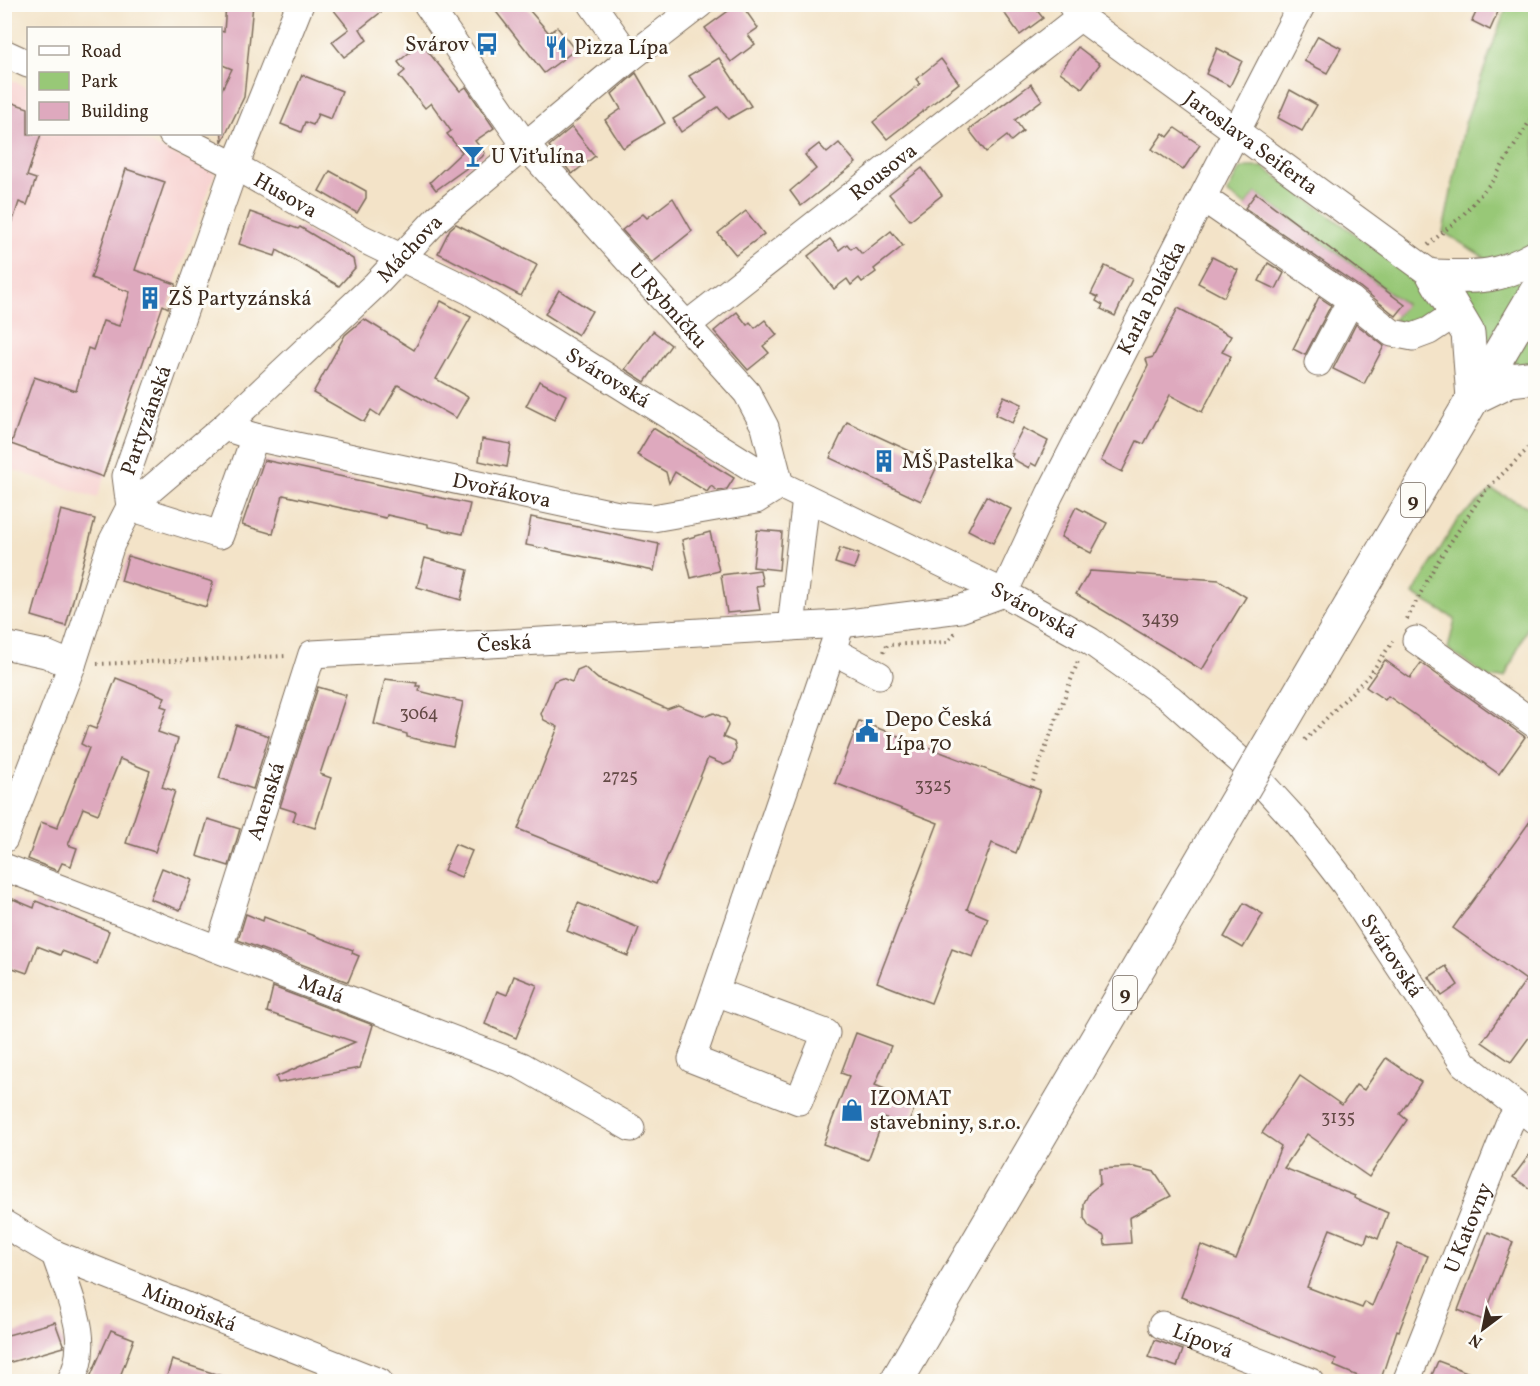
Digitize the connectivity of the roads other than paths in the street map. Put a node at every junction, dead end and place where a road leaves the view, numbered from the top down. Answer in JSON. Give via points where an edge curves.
{"nodes":[{"id":1,"x":300,"y":4,"type":"edge"},
{"id":2,"x":427,"y":4,"type":"edge"},
{"id":3,"x":592,"y":4,"type":"edge"},
{"id":4,"x":700,"y":4,"type":"edge"},
{"id":5,"x":1302,"y":4,"type":"edge"},
{"id":6,"x":1076,"y":11,"type":"edge"},
{"id":7,"x":4,"y":53,"type":"edge"},
{"id":8,"x":630,"y":58,"type":"junction"},
{"id":9,"x":27,"y":64,"type":"edge"},
{"id":10,"x":1237,"y":131,"type":"junction"},
{"id":11,"x":174,"y":135,"type":"edge"},
{"id":12,"x":525,"y":145,"type":"junction"},
{"id":13,"x":235,"y":166,"type":"junction"},
{"id":14,"x":1203,"y":198,"type":"junction"},
{"id":15,"x":1536,"y":257,"type":"edge"},
{"id":16,"x":400,"y":258,"type":"junction"},
{"id":17,"x":1423,"y":268,"type":"junction"},
{"id":18,"x":1536,"y":292,"type":"edge"},
{"id":19,"x":1352,"y":300,"type":"junction"},
{"id":20,"x":1455,"y":313,"type":"junction"},
{"id":21,"x":687,"y":325,"type":"junction"},
{"id":22,"x":1318,"y":363,"type":"dead end"},
{"id":23,"x":1536,"y":377,"type":"edge"},
{"id":24,"x":1473,"y":398,"type":"junction"},
{"id":25,"x":224,"y":427,"type":"junction"},
{"id":26,"x":255,"y":437,"type":"junction"},
{"id":27,"x":780,"y":485,"type":"junction"},
{"id":28,"x":806,"y":498,"type":"junction"},
{"id":29,"x":130,"y":507,"type":"junction"},
{"id":30,"x":1004,"y":593,"type":"junction"},
{"id":31,"x":841,"y":624,"type":"junction"},
{"id":32,"x":792,"y":627,"type":"junction"},
{"id":33,"x":1404,"y":635,"type":"road end"},
{"id":34,"x":4,"y":645,"type":"edge"},
{"id":35,"x":833,"y":651,"type":"junction"},
{"id":36,"x":312,"y":654,"type":"joint"},
{"id":37,"x":72,"y":665,"type":"junction"},
{"id":38,"x":879,"y":675,"type":"dead end"},
{"id":39,"x":1536,"y":725,"type":"edge"},
{"id":40,"x":4,"y":838,"type":"edge"},
{"id":41,"x":4,"y":867,"type":"edge"},
{"id":42,"x":219,"y":948,"type":"junction"},
{"id":43,"x":716,"y":992,"type":"junction"},
{"id":44,"x":1527,"y":1115,"type":"edge"},
{"id":45,"x":631,"y":1128,"type":"dead end"},
{"id":46,"x":4,"y":1224,"type":"edge"},
{"id":47,"x":55,"y":1254,"type":"junction"},
{"id":48,"x":1162,"y":1325,"type":"dead end"},
{"id":49,"x":70,"y":1382,"type":"edge"},
{"id":50,"x":379,"y":1382,"type":"edge"},
{"id":51,"x":896,"y":1382,"type":"edge"},
{"id":52,"x":1311,"y":1382,"type":"edge"},
{"id":53,"x":1406,"y":1382,"type":"edge"}],
"edges":[{"from":1,"to":13,"type":"street","name":"Partyzánská"},
{"from":2,"to":12,"type":"street","name":"U Rybníčku"},
{"from":3,"to":8,"type":"street"},
{"from":4,"to":8,"type":"street","name":"Máchova"},
{"from":5,"to":10,"type":"street","name":"Karla Poláčka"},
{"from":6,"to":10,"type":"street","name":"Jaroslava Seiferta"},
{"from":6,"to":21,"type":"street","name":"Rousova"},
{"from":7,"to":9,"type":"street"},
{"from":8,"to":12,"type":"street","name":"Máchova"},
{"from":10,"to":14,"type":"street","name":"Karla Poláčka"},
{"from":10,"to":17,"type":"street","name":"Jaroslava Seiferta"},
{"from":11,"to":13,"type":"street","name":"Husova"},
{"from":12,"to":16,"type":"street","name":"Máchova","via":[[438,218]]},
{"from":12,"to":21,"type":"street","name":"U Rybníčku"},
{"from":13,"to":16,"type":"street","name":"Husova"},
{"from":13,"to":29,"type":"street","name":"Partyzánská","via":[[126,476]]},
{"from":14,"to":19,"type":"street"},
{"from":14,"to":30,"type":"street","name":"Karla Poláčka","via":[[1050,494]]},
{"from":15,"to":17,"type":"main road","via":[[1490,277]]},
{"from":16,"to":25,"type":"street","name":"Máchova"},
{"from":16,"to":27,"type":"street","name":"Svárovská","via":[[470,291]]},
{"from":17,"to":20,"type":"main road"},
{"from":18,"to":24,"type":"main road","number":"9"},
{"from":19,"to":20,"type":"street","via":[[1392,333],[1413,337]]},
{"from":19,"to":22,"type":"street"},
{"from":20,"to":24,"type":"main road","via":[[1468,333]]},
{"from":21,"to":27,"type":"street","name":"U Rybníčku","via":[[747,393],[765,427]]},
{"from":23,"to":24,"type":"main road","via":[[1510,380]]},
{"from":24,"to":51,"type":"main road","number":"9","bridge":true},
{"from":25,"to":26,"type":"street","name":"Dvořákova"},
{"from":25,"to":29,"type":"street","name":"Máchova"},
{"from":26,"to":27,"type":"street","name":"Dvořákova","via":[[618,515],[653,518],[756,500]]},
{"from":26,"to":29,"type":"street","via":[[220,535]]},
{"from":27,"to":28,"type":"street","name":"Svárovská"},
{"from":28,"to":30,"type":"street","name":"Svárovská"},
{"from":28,"to":32,"type":"street"},
{"from":29,"to":37,"type":"street","name":"Partyzánská","via":[[111,544]]},
{"from":30,"to":31,"type":"street","name":"Česká","via":[[960,609]]},
{"from":30,"to":44,"type":"street","name":"Svárovská","via":[[1108,654],[1171,699],[1243,763],[1345,884],[1464,1064]]},
{"from":31,"to":32,"type":"street","name":"Česká"},
{"from":31,"to":35,"type":"street"},
{"from":32,"to":36,"type":"street","name":"Česká"},
{"from":33,"to":39,"type":"street"},
{"from":34,"to":37,"type":"street"},
{"from":35,"to":38,"type":"street"},
{"from":35,"to":43,"type":"street"},
{"from":36,"to":42,"type":"street","name":"Anenská"},
{"from":37,"to":40,"type":"street","name":"Partyzánská"},
{"from":41,"to":42,"type":"street","name":"Malá"},
{"from":42,"to":45,"type":"street","name":"Malá","via":[[522,1066]]},
{"from":43,"to":43,"type":"street","via":[[692,1059],[799,1101],[826,1033]]},
{"from":44,"to":53,"type":"street","name":"U Katovny","via":[[1509,1124]]},
{"from":46,"to":47,"type":"street","name":"Mimoňská"},
{"from":47,"to":49,"type":"street","via":[[81,1333],[77,1369]]},
{"from":47,"to":50,"type":"street","name":"Mimoňská"},
{"from":48,"to":52,"type":"street","name":"Lípová"}]}
